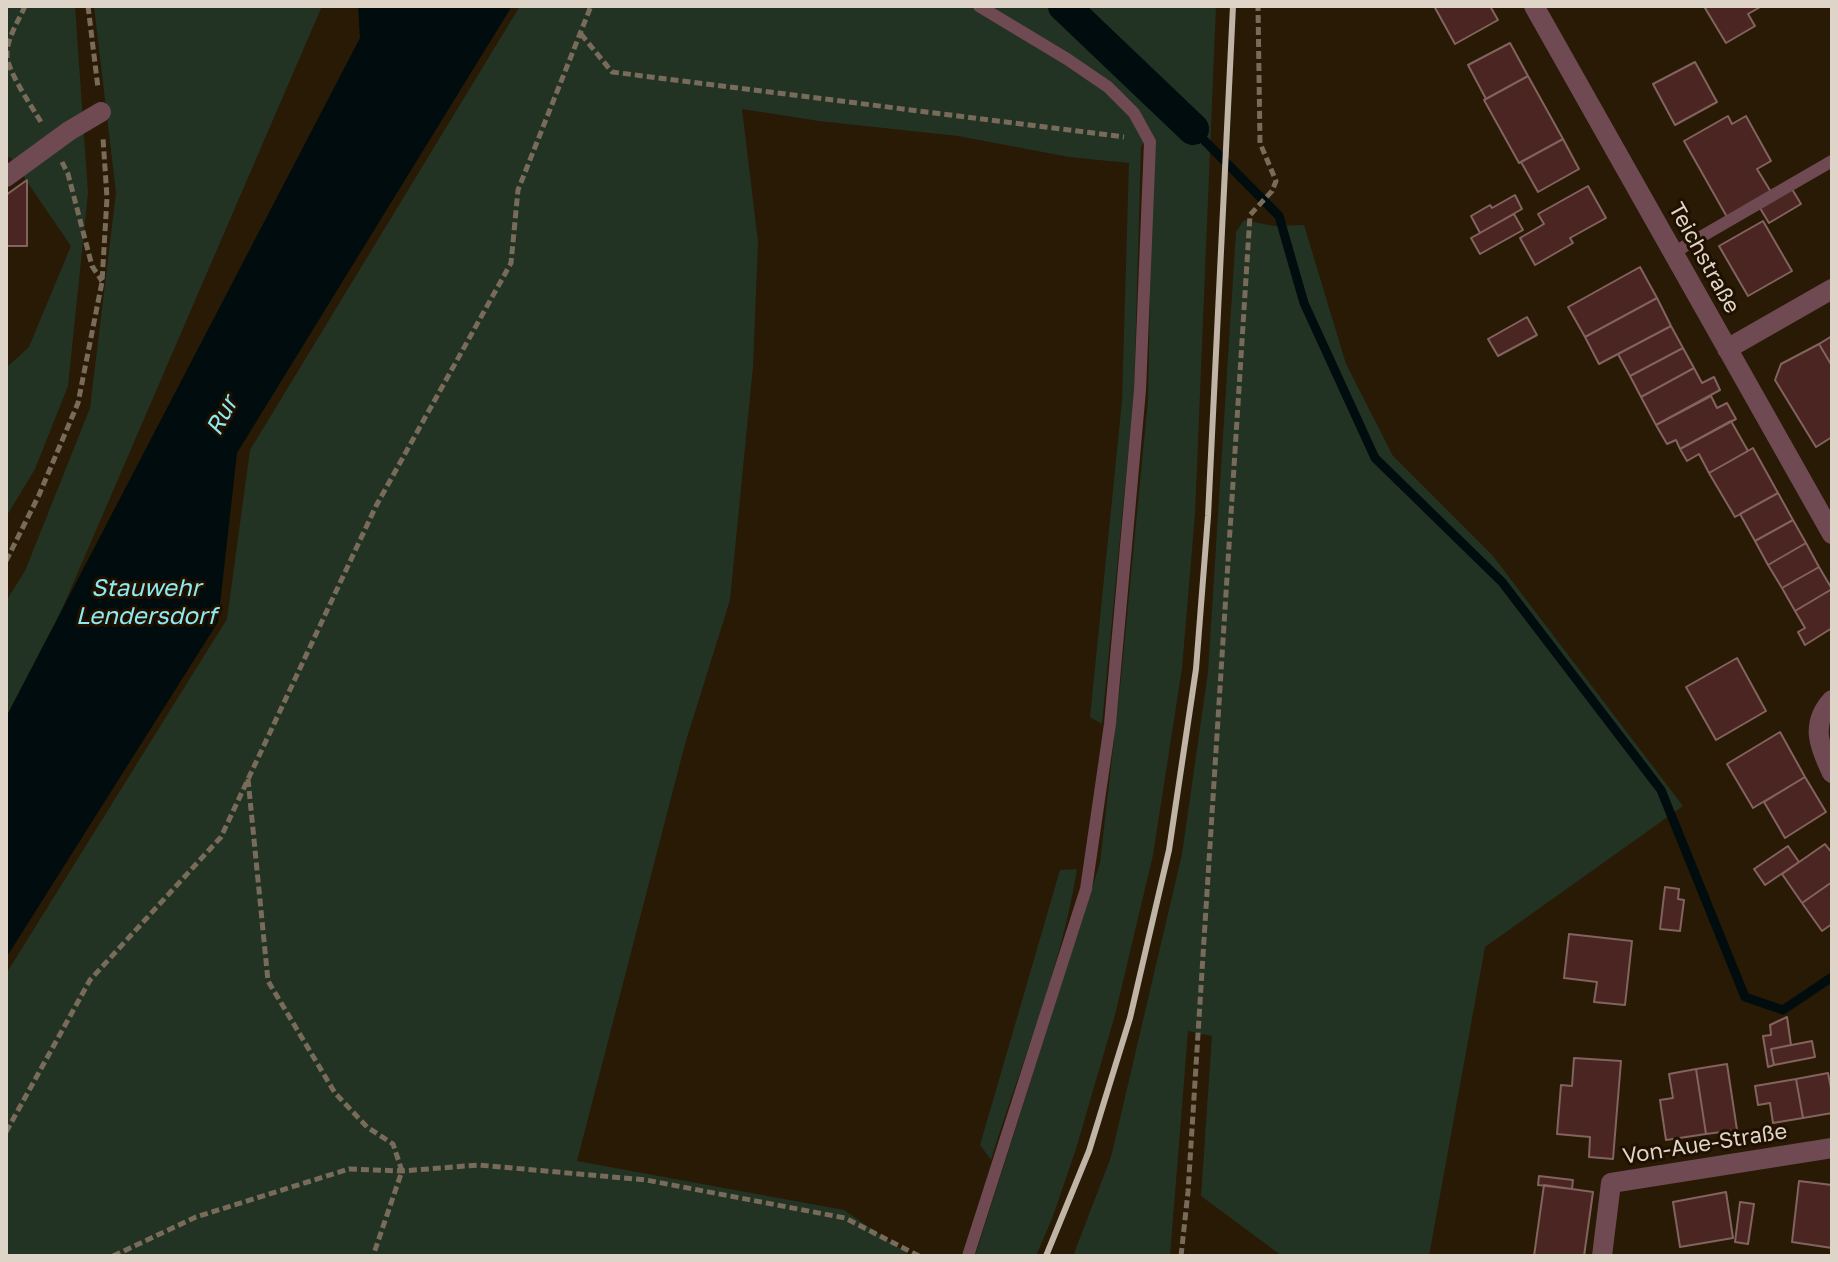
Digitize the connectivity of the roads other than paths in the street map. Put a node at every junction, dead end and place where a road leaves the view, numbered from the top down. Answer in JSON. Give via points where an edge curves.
{"nodes":[{"id":1,"x":979,"y":6,"type":"edge"},
{"id":2,"x":1534,"y":6,"type":"edge"},
{"id":3,"x":101,"y":112,"type":"road end"},
{"id":4,"x":1832,"y":161,"type":"edge"},
{"id":5,"x":6,"y":177,"type":"edge"},
{"id":6,"x":1673,"y":253,"type":"junction"},
{"id":7,"x":1832,"y":289,"type":"edge"},
{"id":8,"x":1727,"y":349,"type":"junction"},
{"id":9,"x":1832,"y":534,"type":"edge"},
{"id":10,"x":1832,"y":700,"type":"edge"},
{"id":11,"x":1832,"y":773,"type":"edge"},
{"id":12,"x":1832,"y":1148,"type":"edge"},
{"id":13,"x":968,"y":1256,"type":"edge"},
{"id":14,"x":1602,"y":1256,"type":"edge"}],
"edges":[{"from":1,"to":13,"type":"lane","via":[[1108,87],[1134,113],[1150,142],[1140,390],[1110,724],[1086,889]]},
{"from":2,"to":6,"type":"street","name":"Teichstraße"},
{"from":3,"to":5,"type":"street"},
{"from":4,"to":6,"type":"lane"},
{"from":6,"to":8,"type":"street","name":"Teichstraße"},
{"from":7,"to":8,"type":"street"},
{"from":8,"to":9,"type":"street","name":"Teichstraße"},
{"from":10,"to":11,"type":"street","via":[[1821,712],[1818,733]]},
{"from":12,"to":14,"type":"street","name":"Von-Aue-Straße","via":[[1611,1183]]}]}
